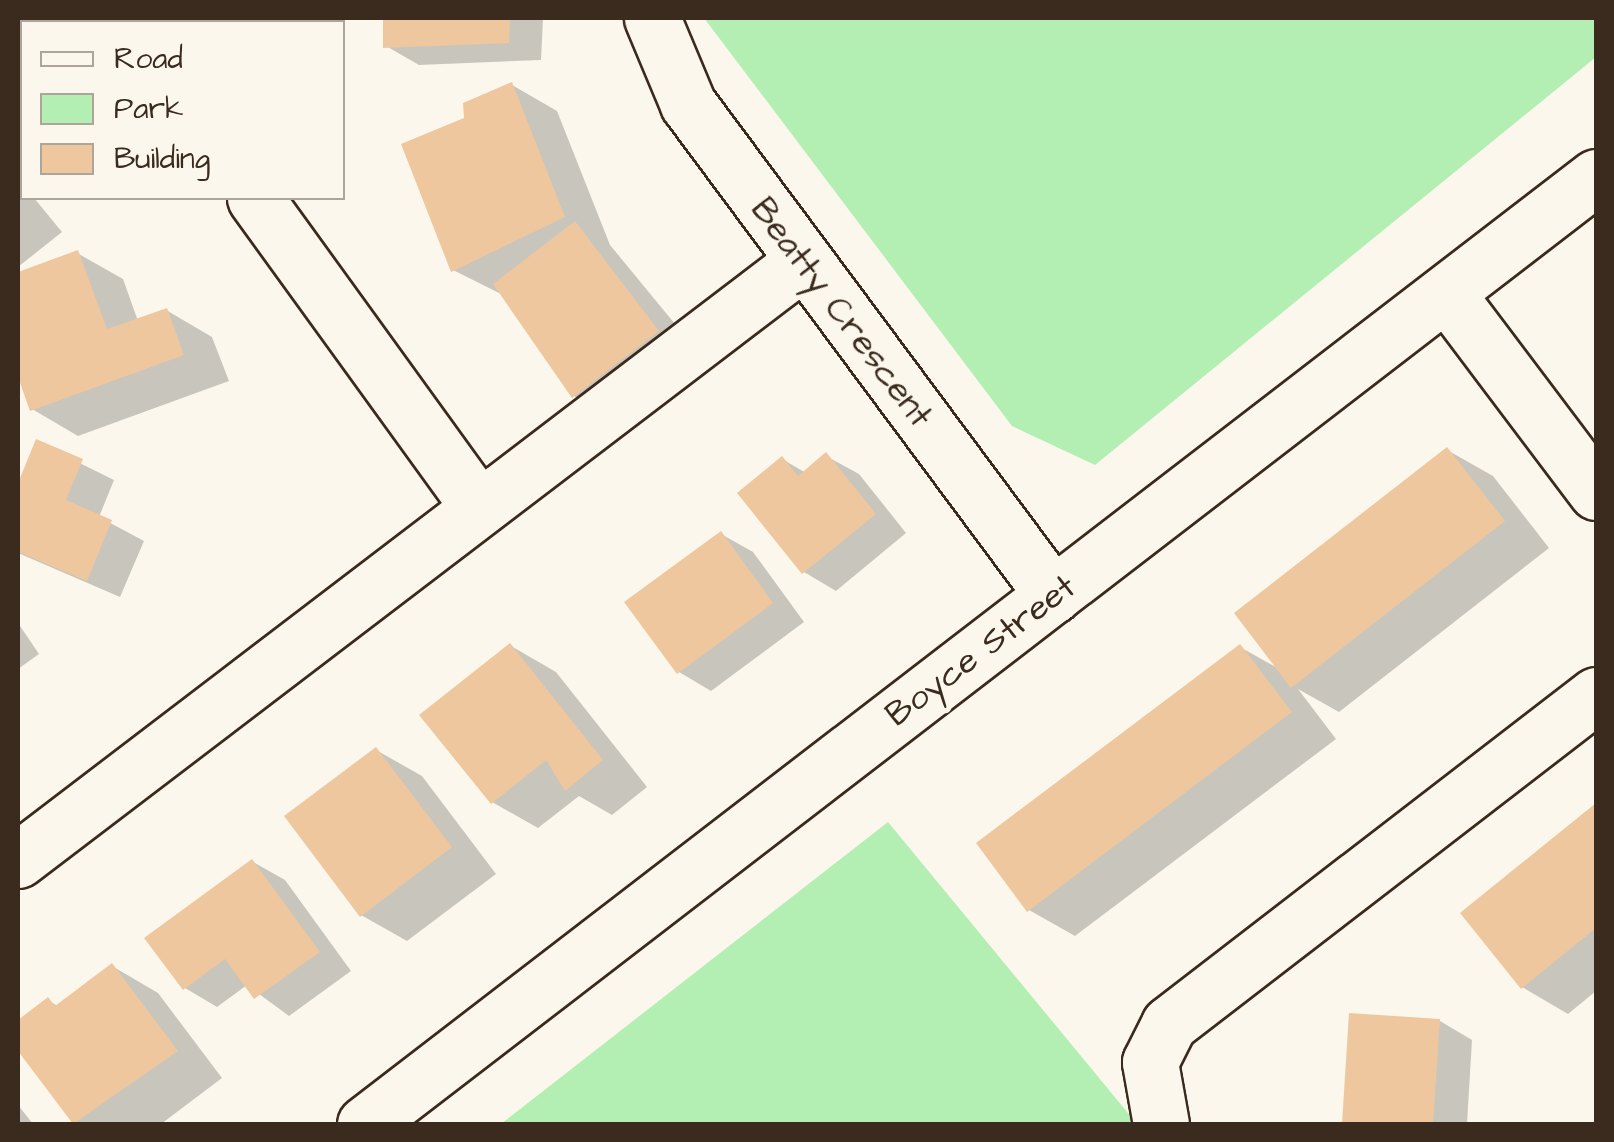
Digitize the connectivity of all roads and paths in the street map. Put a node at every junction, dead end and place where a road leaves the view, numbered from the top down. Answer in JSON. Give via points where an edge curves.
{"nodes":[{"id":1,"x":652,"y":18,"type":"edge"},
{"id":2,"x":1596,"y":178,"type":"edge"},
{"id":3,"x":256,"y":200,"type":"edge"},
{"id":4,"x":802,"y":262,"type":"junction"},
{"id":5,"x":1447,"y":294,"type":"junction"},
{"id":6,"x":1596,"y":492,"type":"edge"},
{"id":7,"x":478,"y":506,"type":"junction"},
{"id":8,"x":1053,"y":595,"type":"junction"},
{"id":9,"x":1596,"y":695,"type":"edge"},
{"id":10,"x":18,"y":860,"type":"edge"},
{"id":11,"x":364,"y":1124,"type":"edge"},
{"id":12,"x":1161,"y":1124,"type":"edge"}],
"edges":[{"from":1,"to":4,"type":"street","name":"Beatty Crescent","via":[[688,104]]},
{"from":2,"to":5,"type":"street","name":"Boyce Street"},
{"from":3,"to":7,"type":"street"},
{"from":4,"to":7,"type":"street"},
{"from":4,"to":8,"type":"street","name":"Beatty Crescent"},
{"from":5,"to":6,"type":"street"},
{"from":5,"to":8,"type":"street","name":"Boyce Street"},
{"from":7,"to":10,"type":"street"},
{"from":8,"to":11,"type":"street","name":"Boyce Street"},
{"from":9,"to":12,"type":"street","via":[[1169,1024],[1150,1062]]}]}
